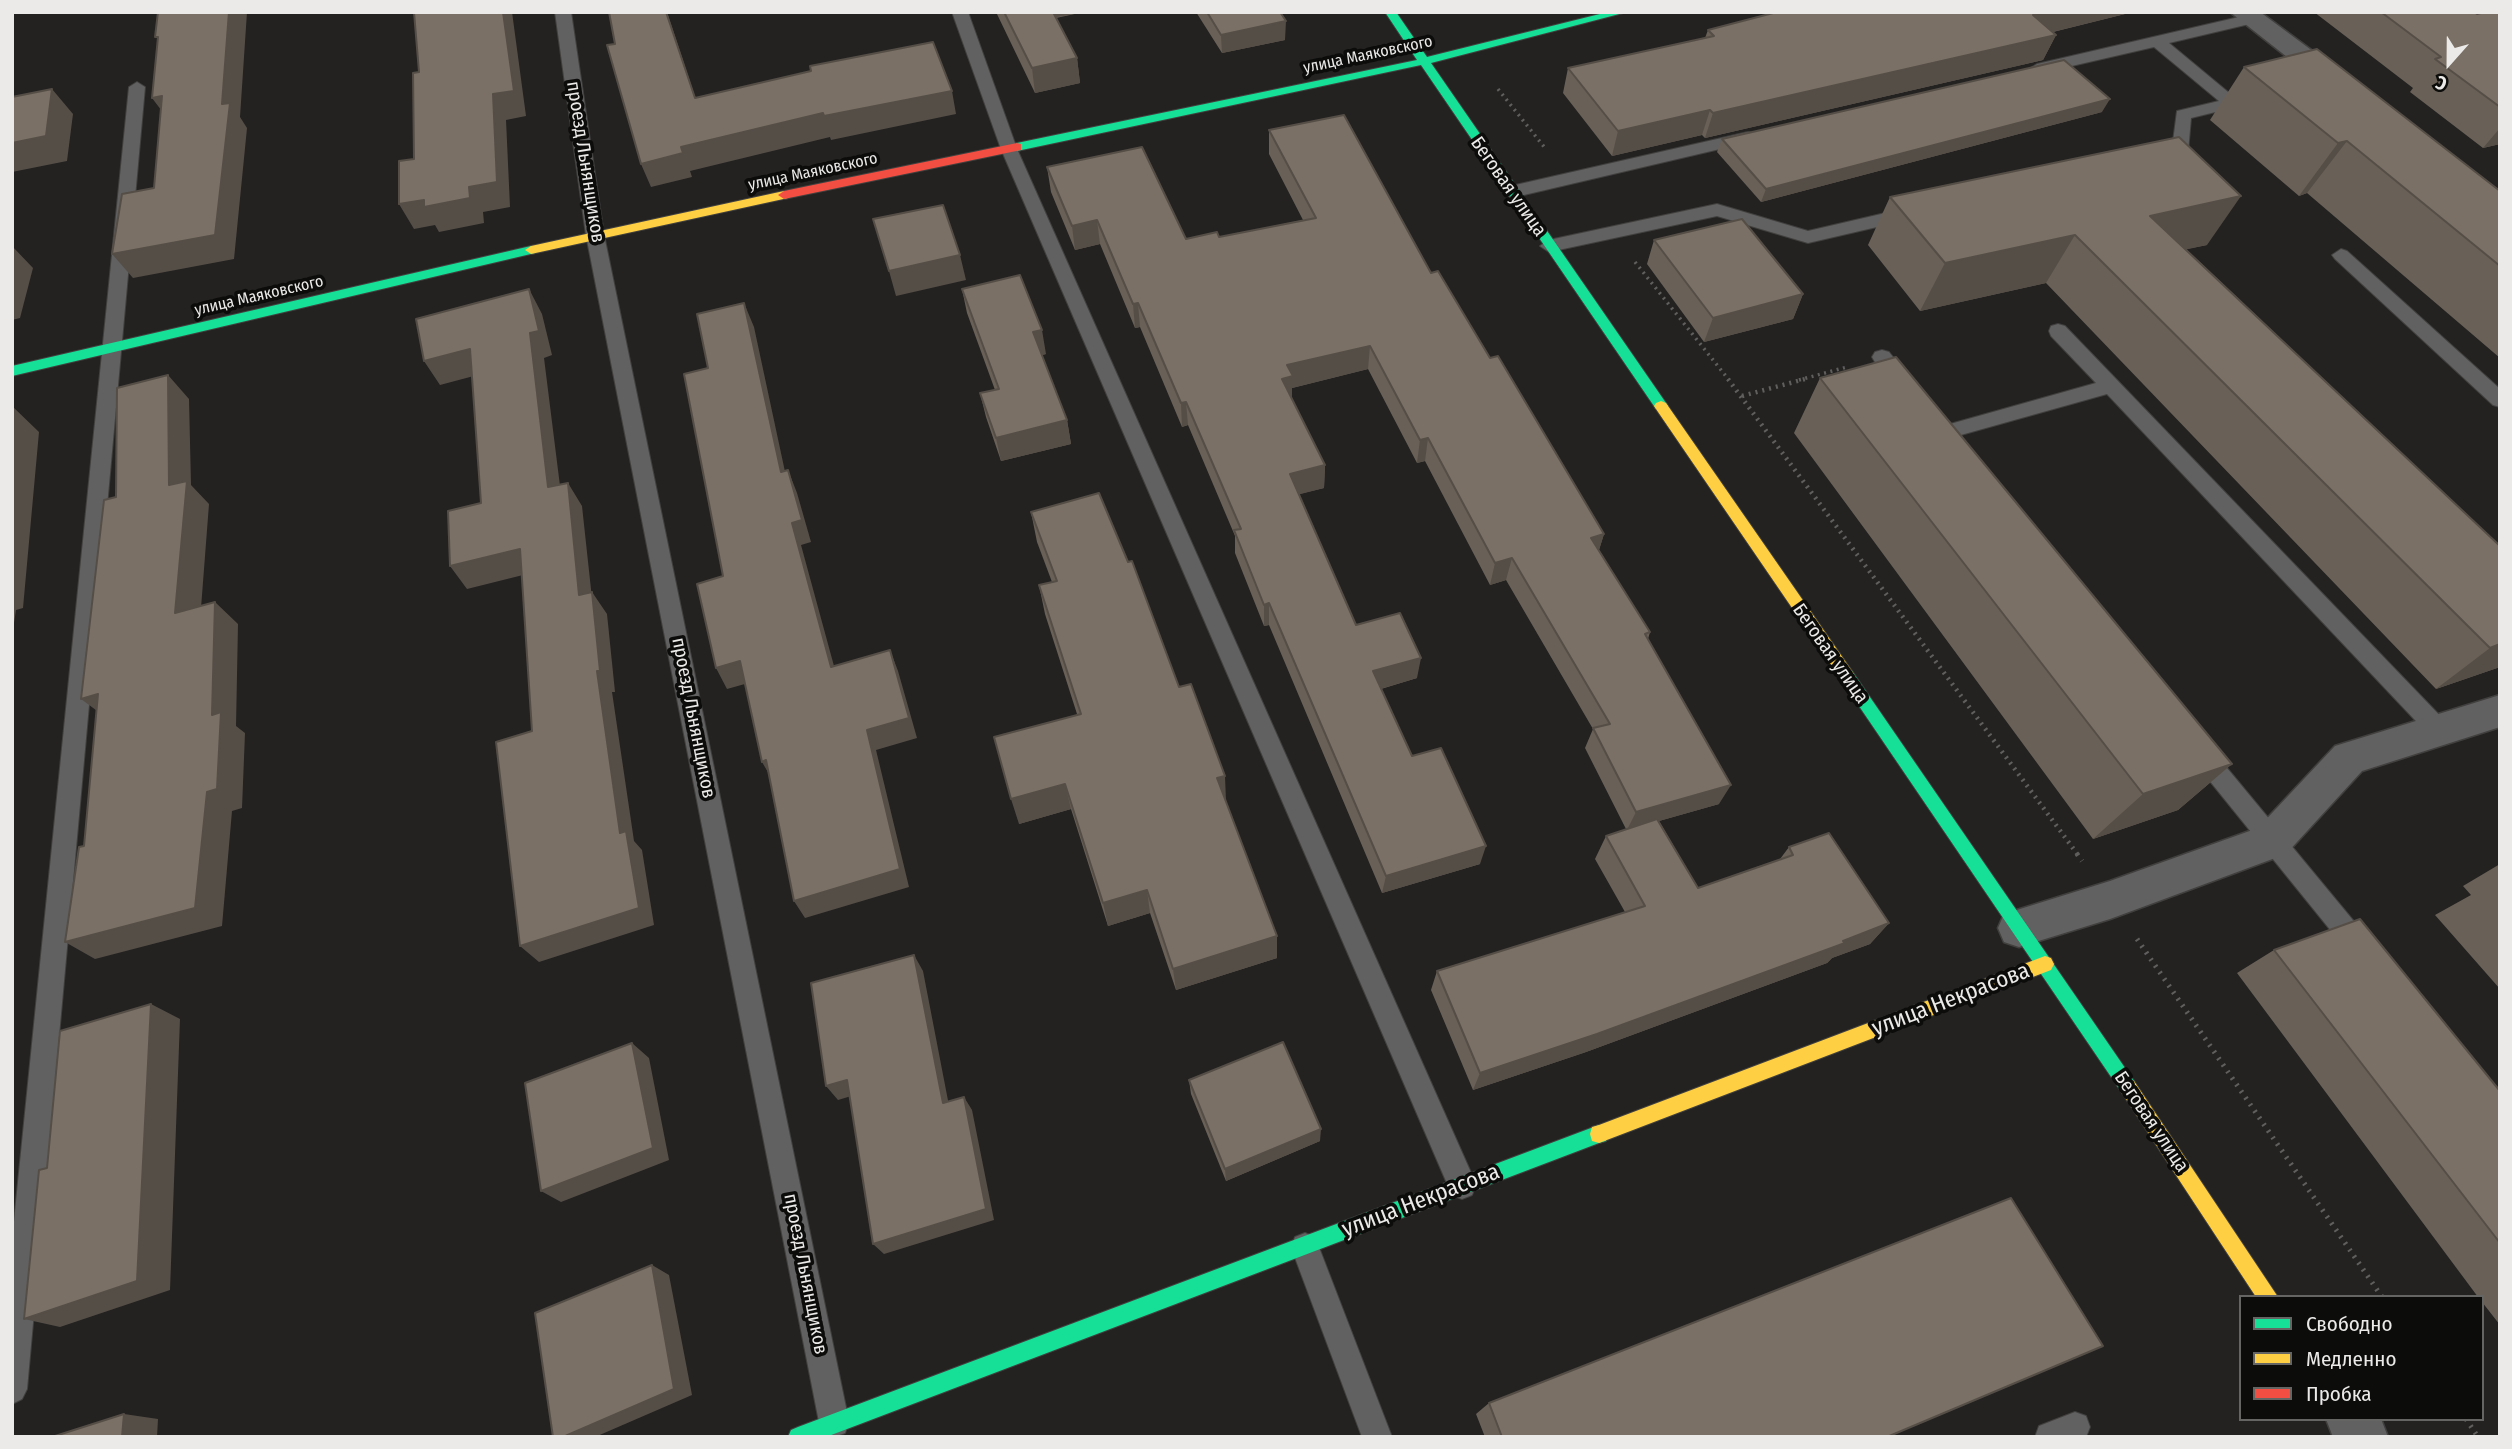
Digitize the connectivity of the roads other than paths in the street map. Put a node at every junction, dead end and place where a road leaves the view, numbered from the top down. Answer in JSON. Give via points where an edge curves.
{"nodes":[{"id":1,"x":563,"y":12,"type":"edge"},
{"id":2,"x":960,"y":12,"type":"edge"},
{"id":3,"x":1390,"y":12,"type":"edge"},
{"id":4,"x":1622,"y":12,"type":"edge"},
{"id":5,"x":2248,"y":16,"type":"edge"},
{"id":6,"x":2157,"y":41,"type":"junction"},
{"id":7,"x":1422,"y":62,"type":"junction"},
{"id":8,"x":2023,"y":72,"type":"edge"},
{"id":9,"x":136,"y":87,"type":"dead end"},
{"id":10,"x":2268,"y":93,"type":"edge"},
{"id":11,"x":2231,"y":103,"type":"junction"},
{"id":12,"x":2362,"y":103,"type":"edge"},
{"id":13,"x":1769,"y":132,"type":"edge"},
{"id":14,"x":1009,"y":149,"type":"junction"},
{"id":15,"x":2140,"y":161,"type":"edge"},
{"id":16,"x":1511,"y":192,"type":"junction"},
{"id":17,"x":1928,"y":210,"type":"edge"},
{"id":18,"x":595,"y":235,"type":"junction"},
{"id":19,"x":1549,"y":247,"type":"junction"},
{"id":20,"x":2341,"y":255,"type":"dead end"},
{"id":21,"x":2058,"y":331,"type":"dead end"},
{"id":22,"x":113,"y":349,"type":"junction"},
{"id":23,"x":1881,"y":357,"type":"road end"},
{"id":24,"x":12,"y":371,"type":"edge"},
{"id":25,"x":2110,"y":386,"type":"junction"},
{"id":26,"x":1916,"y":400,"type":"edge"},
{"id":27,"x":2500,"y":400,"type":"edge"},
{"id":28,"x":1938,"y":428,"type":"joint"},
{"id":29,"x":1960,"y":454,"type":"edge"},
{"id":30,"x":2496,"y":718,"type":"edge"},
{"id":31,"x":2439,"y":730,"type":"junction"},
{"id":32,"x":2186,"y":734,"type":"edge"},
{"id":33,"x":2272,"y":841,"type":"junction"},
{"id":34,"x":2020,"y":928,"type":"junction"},
{"id":35,"x":2045,"y":964,"type":"junction"},
{"id":36,"x":2377,"y":969,"type":"edge"},
{"id":37,"x":1462,"y":1185,"type":"junction"},
{"id":38,"x":1305,"y":1247,"type":"junction"},
{"id":39,"x":2268,"y":1295,"type":"edge"},
{"id":40,"x":12,"y":1389,"type":"edge"},
{"id":41,"x":2352,"y":1421,"type":"edge"},
{"id":42,"x":834,"y":1423,"type":"junction"},
{"id":43,"x":797,"y":1437,"type":"edge"},
{"id":44,"x":1377,"y":1437,"type":"edge"},
{"id":45,"x":2363,"y":1437,"type":"edge"}],
"edges":[{"from":1,"to":18,"type":"lane","name":"проезд Льнянщиков"},
{"from":2,"to":14,"type":"lane"},
{"from":3,"to":7,"type":"street","name":"Беговая улица"},
{"from":4,"to":7,"type":"street","name":"улица Маяковского"},
{"from":5,"to":6,"type":"lane"},
{"from":5,"to":12,"type":"street","via":[[2318,80]]},
{"from":6,"to":8,"type":"lane"},
{"from":6,"to":11,"type":"lane"},
{"from":7,"to":14,"type":"street","name":"улица Маяковского"},
{"from":7,"to":16,"type":"street","name":"Беговая улица"},
{"from":9,"to":22,"type":"lane"},
{"from":10,"to":11,"type":"lane"},
{"from":11,"to":15,"type":"lane","via":[[2183,115],[2180,152]]},
{"from":13,"to":16,"type":"lane"},
{"from":14,"to":18,"type":"street","name":"улица Маяковского"},
{"from":14,"to":37,"type":"lane"},
{"from":16,"to":19,"type":"street","name":"Беговая улица"},
{"from":17,"to":19,"type":"lane","via":[[1808,237],[1717,210]]},
{"from":18,"to":22,"type":"street","name":"улица Маяковского"},
{"from":18,"to":42,"type":"lane","name":"проезд Льнянщиков"},
{"from":19,"to":34,"type":"street","name":"Беговая улица"},
{"from":20,"to":27,"type":"lane"},
{"from":21,"to":25,"type":"lane"},
{"from":22,"to":24,"type":"street","name":"улица Маяковского"},
{"from":22,"to":40,"type":"lane"},
{"from":23,"to":26,"type":"lane"},
{"from":25,"to":28,"type":"lane"},
{"from":25,"to":31,"type":"lane"},
{"from":28,"to":29,"type":"lane"},
{"from":30,"to":31,"type":"street"},
{"from":31,"to":33,"type":"street","via":[[2349,758]]},
{"from":32,"to":33,"type":"lane"},
{"from":33,"to":34,"type":"street"},
{"from":33,"to":36,"type":"lane"},
{"from":34,"to":35,"type":"street","name":"Беговая улица"},
{"from":35,"to":37,"type":"street","name":"улица Некрасова"},
{"from":35,"to":39,"type":"street","name":"Беговая улица"},
{"from":37,"to":38,"type":"street","name":"улица Некрасова"},
{"from":38,"to":42,"type":"street","name":"улица Некрасова"},
{"from":38,"to":44,"type":"lane"},
{"from":41,"to":45,"type":"street"},
{"from":42,"to":43,"type":"street","name":"улица Некрасова"}]}
